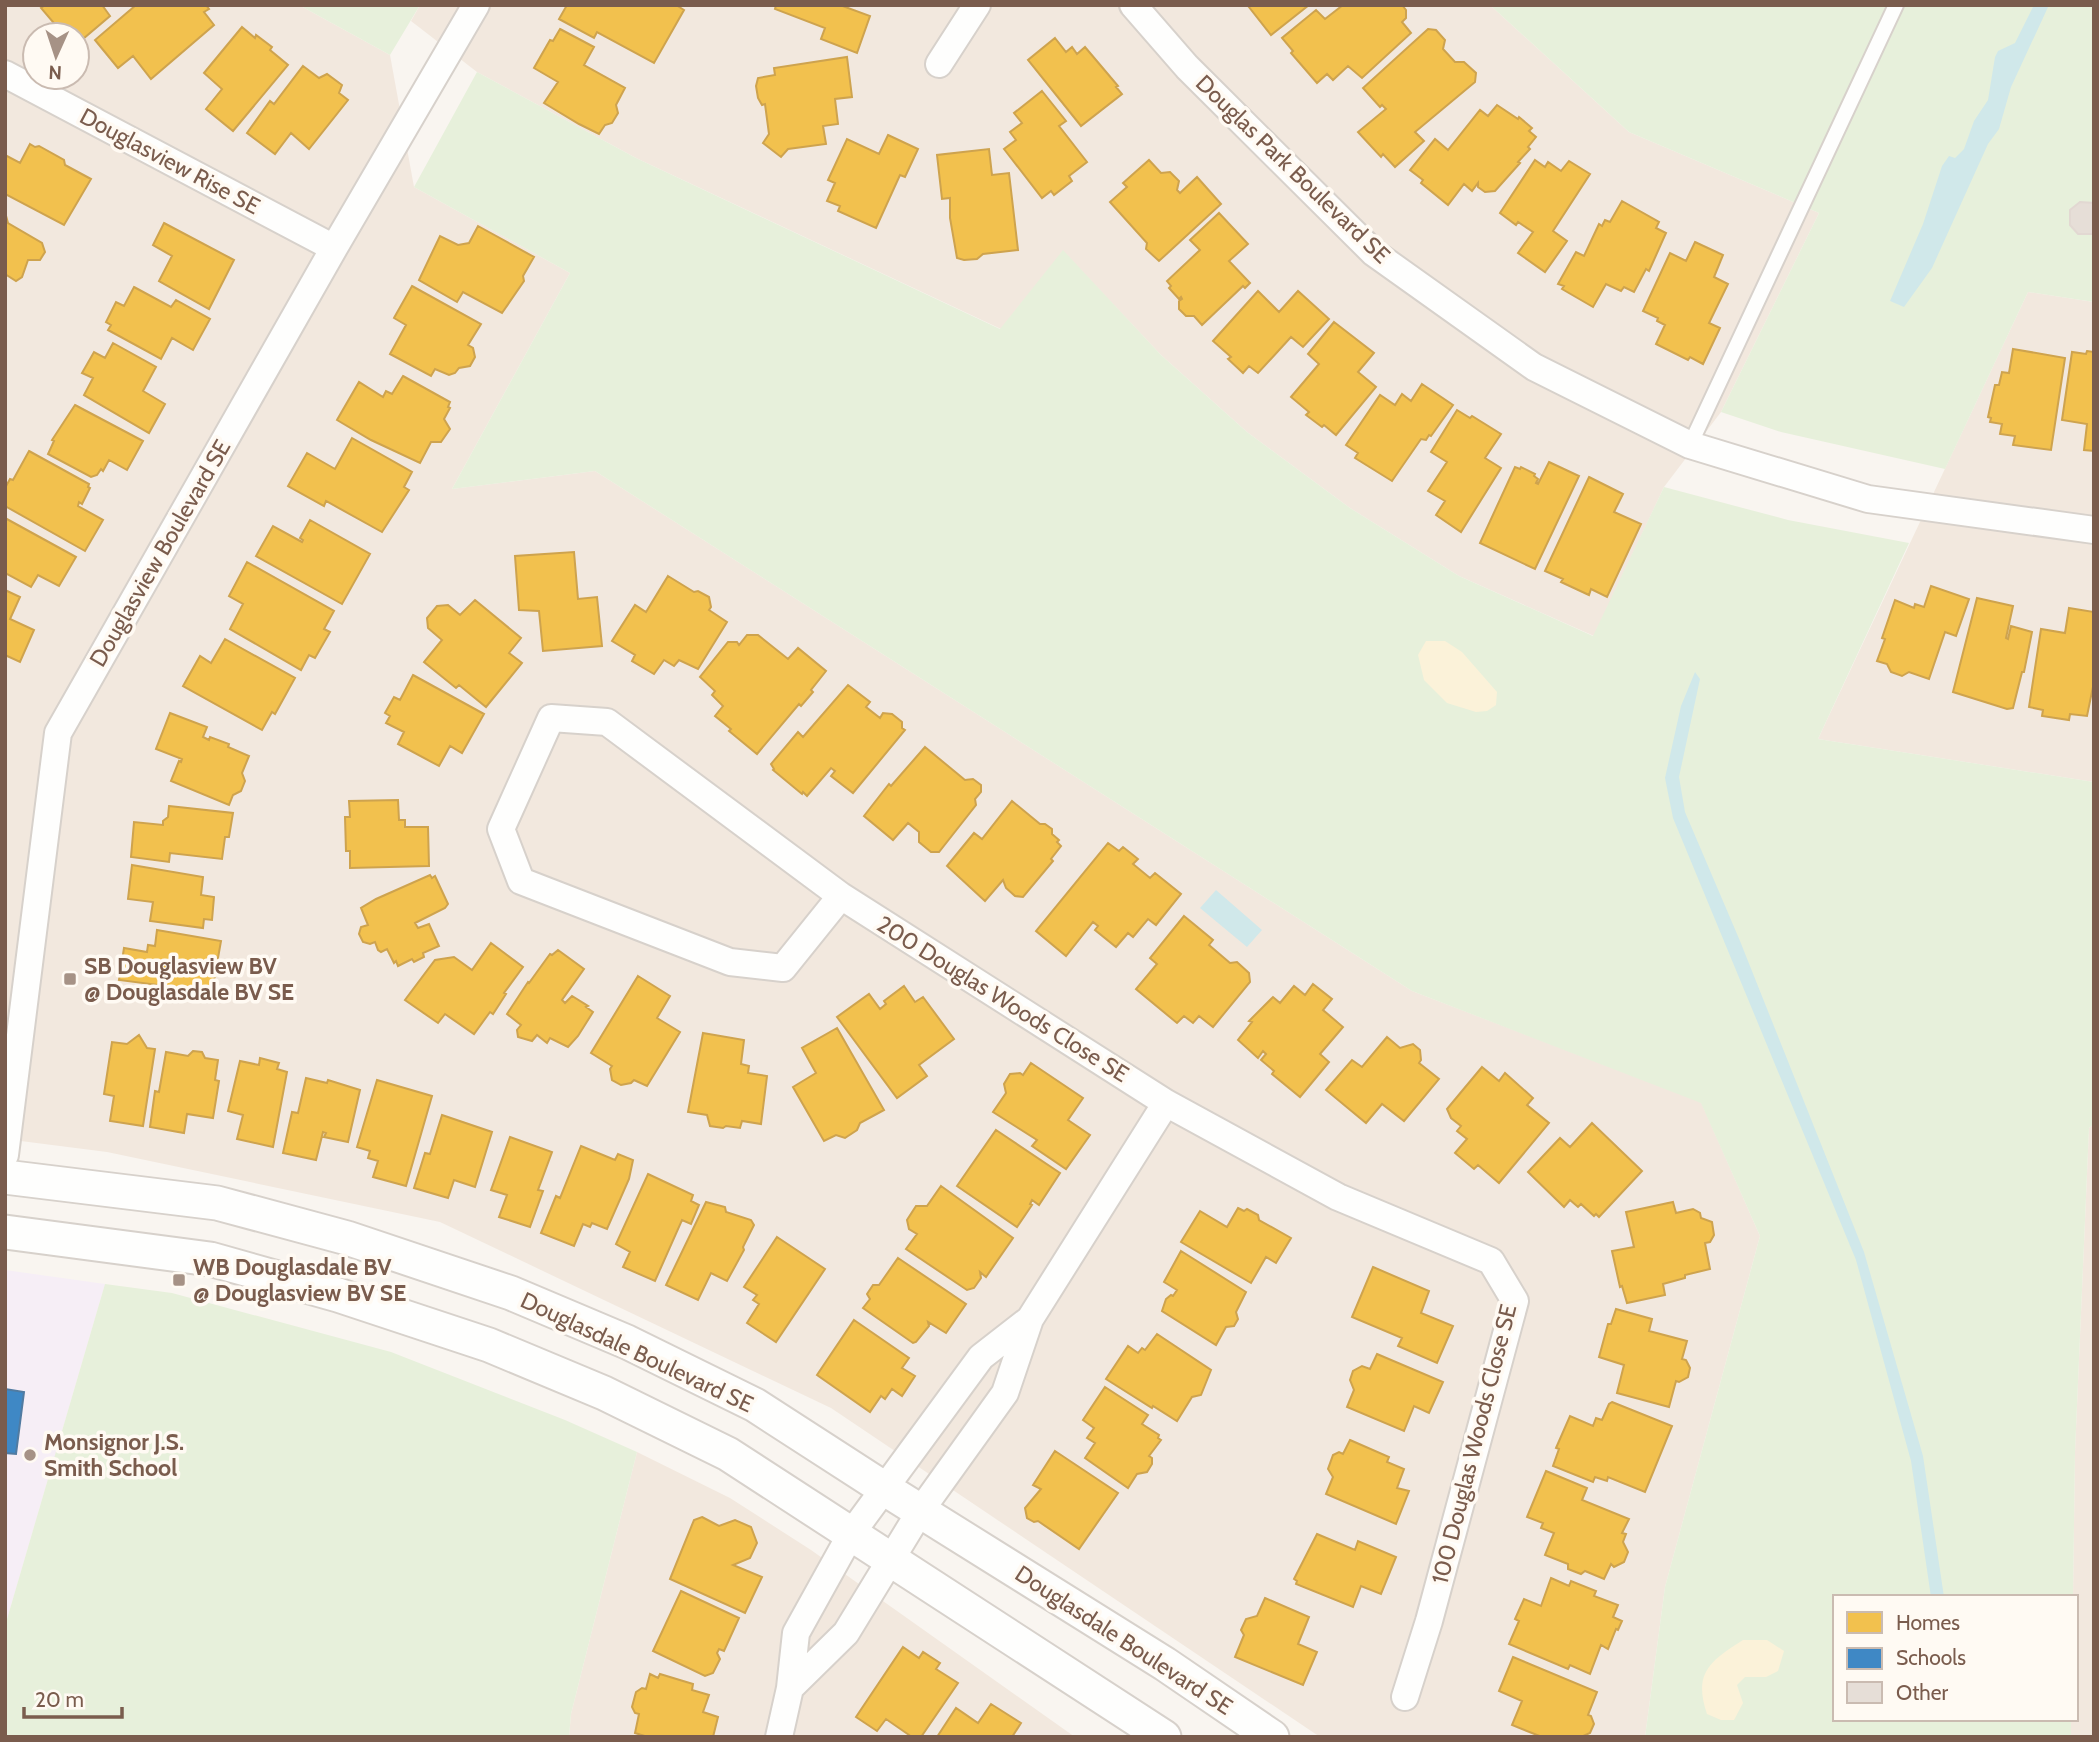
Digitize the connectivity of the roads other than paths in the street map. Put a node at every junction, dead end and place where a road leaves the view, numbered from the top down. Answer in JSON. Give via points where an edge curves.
{"nodes":[{"id":1,"x":476,"y":5,"type":"edge"},
{"id":2,"x":977,"y":5,"type":"edge"},
{"id":3,"x":1133,"y":5,"type":"edge"},
{"id":4,"x":1896,"y":5,"type":"edge"},
{"id":5,"x":939,"y":64,"type":"dead end"},
{"id":6,"x":5,"y":74,"type":"edge"},
{"id":7,"x":334,"y":248,"type":"junction"},
{"id":8,"x":1690,"y":445,"type":"junction"},
{"id":9,"x":2094,"y":530,"type":"edge"},
{"id":10,"x":841,"y":896,"type":"junction"},
{"id":11,"x":1166,"y":1103,"type":"junction"},
{"id":12,"x":5,"y":1155,"type":"edge"},
{"id":13,"x":5,"y":1177,"type":"edge"},
{"id":14,"x":5,"y":1232,"type":"edge"},
{"id":15,"x":1030,"y":1320,"type":"junction"},
{"id":16,"x":885,"y":1489,"type":"junction"},
{"id":17,"x":921,"y":1510,"type":"junction"},
{"id":18,"x":851,"y":1534,"type":"junction"},
{"id":19,"x":890,"y":1558,"type":"junction"},
{"id":20,"x":790,"y":1688,"type":"junction"},
{"id":21,"x":1405,"y":1697,"type":"dead end"},
{"id":22,"x":779,"y":1737,"type":"edge"},
{"id":23,"x":1164,"y":1737,"type":"edge"},
{"id":24,"x":1272,"y":1737,"type":"edge"}],
"edges":[{"from":1,"to":7,"type":"street","name":"Douglasview Boulevard SE"},
{"from":2,"to":5,"type":"street"},
{"from":3,"to":8,"type":"street","name":"Douglas Park Boulevard SE","via":[[1187,66],[1374,253],[1534,367]]},
{"from":4,"to":8,"type":"lane"},
{"from":6,"to":7,"type":"street","name":"Douglasview Rise SE"},
{"from":7,"to":12,"type":"street","name":"Douglasview Boulevard SE","via":[[58,733]]},
{"from":8,"to":9,"type":"street","name":"Douglas Park Boulevard SE","via":[[1868,499]]},
{"from":10,"to":10,"type":"street","name":"200 Douglas Woods Close SE","via":[[607,722],[551,718],[501,829],[521,881],[730,962],[783,968]]},
{"from":10,"to":11,"type":"street","name":"200 Douglas Woods Close SE"},
{"from":11,"to":15,"type":"street"},
{"from":11,"to":21,"type":"street","name":"100 Douglas Woods Close SE","via":[[1338,1197],[1492,1261],[1516,1301]]},
{"from":13,"to":16,"type":"street","name":"Douglasdale Boulevard SE","via":[[218,1203],[347,1238],[511,1293],[627,1342],[755,1405]]},
{"from":14,"to":18,"type":"street","via":[[210,1259],[489,1345],[604,1393],[728,1454]]},
{"from":15,"to":16,"type":"street","via":[[981,1357]]},
{"from":15,"to":17,"type":"street","via":[[1005,1393]]},
{"from":16,"to":17,"type":"street","name":"Douglasdale Boulevard SE"},
{"from":16,"to":18,"type":"street"},
{"from":17,"to":19,"type":"street"},
{"from":17,"to":24,"type":"street","name":"Douglasdale Boulevard SE"},
{"from":18,"to":19,"type":"street"},
{"from":18,"to":20,"type":"street","via":[[796,1633]]},
{"from":19,"to":20,"type":"street","via":[[846,1633]]},
{"from":19,"to":23,"type":"street"},
{"from":20,"to":22,"type":"street"}]}
